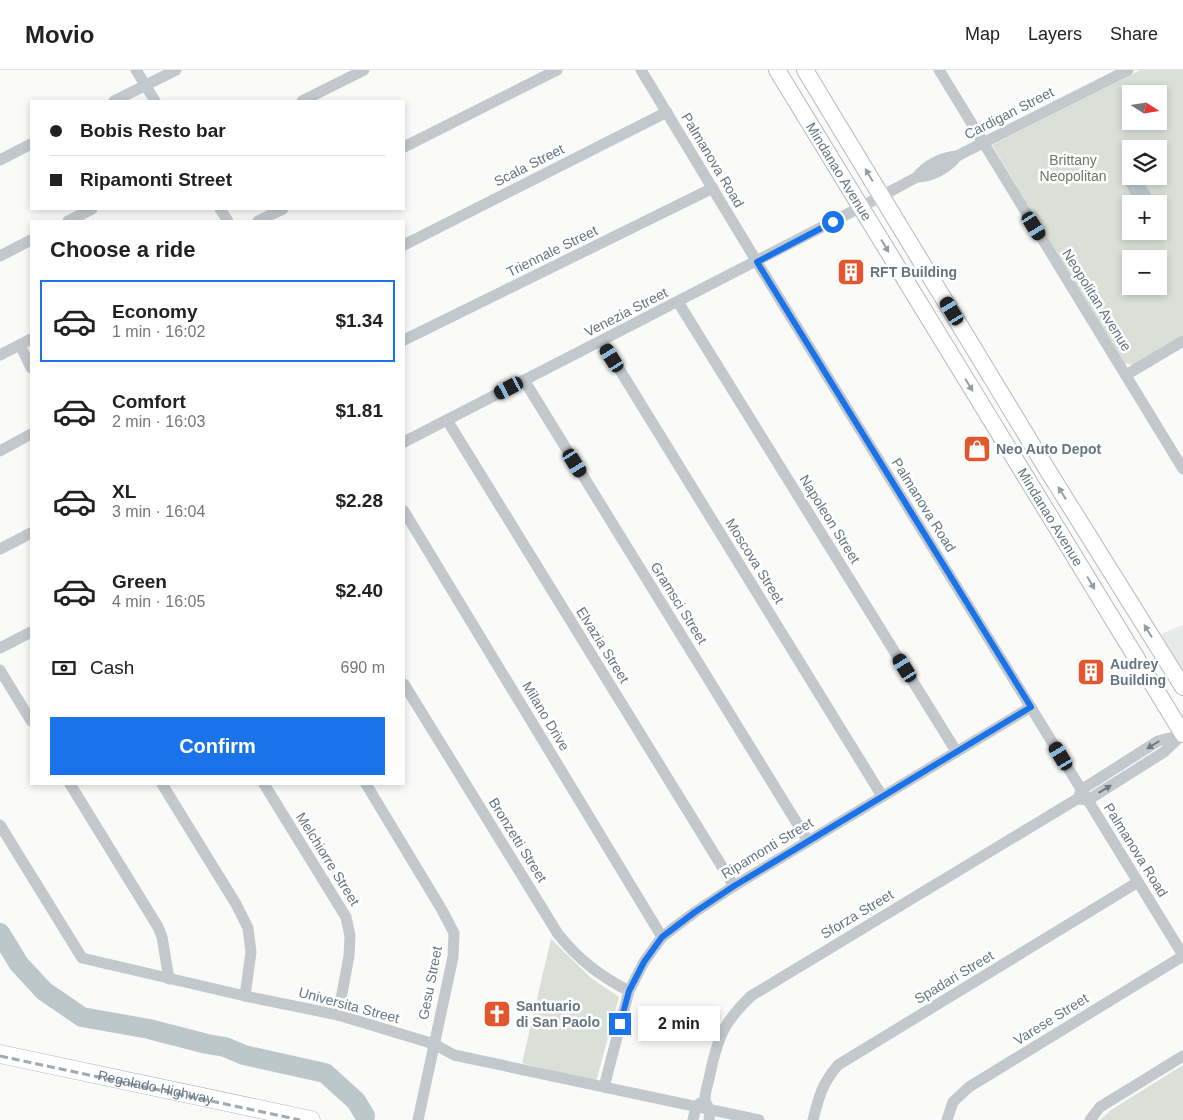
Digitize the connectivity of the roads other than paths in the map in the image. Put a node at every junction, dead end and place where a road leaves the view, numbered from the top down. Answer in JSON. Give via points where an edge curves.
{"nodes":[{"id":1,"x":136,"y":70,"type":"edge"},
{"id":2,"x":176,"y":70,"type":"edge"},
{"id":3,"x":364,"y":70,"type":"edge"},
{"id":4,"x":557,"y":70,"type":"edge"},
{"id":5,"x":641,"y":70,"type":"edge"},
{"id":6,"x":777,"y":70,"type":"edge"},
{"id":7,"x":805,"y":70,"type":"edge"},
{"id":8,"x":939,"y":70,"type":"edge"},
{"id":9,"x":1128,"y":70,"type":"edge"},
{"id":10,"x":145,"y":85,"type":"junction"},
{"id":11,"x":116,"y":100,"type":"edge"},
{"id":12,"x":154,"y":100,"type":"edge"},
{"id":13,"x":304,"y":100,"type":"edge"},
{"id":14,"x":667,"y":112,"type":"junction"},
{"id":15,"x":983,"y":142,"type":"junction"},
{"id":16,"x":30,"y":145,"type":"edge"},
{"id":17,"x":405,"y":147,"type":"edge"},
{"id":18,"x":0,"y":160,"type":"edge"},
{"id":19,"x":713,"y":188,"type":"junction"},
{"id":20,"x":882,"y":196,"type":"junction"},
{"id":21,"x":861,"y":207,"type":"junction"},
{"id":22,"x":90,"y":210,"type":"edge"},
{"id":23,"x":280,"y":210,"type":"edge"},
{"id":24,"x":70,"y":220,"type":"edge"},
{"id":25,"x":260,"y":220,"type":"edge"},
{"id":26,"x":30,"y":241,"type":"edge"},
{"id":27,"x":405,"y":244,"type":"edge"},
{"id":28,"x":0,"y":256,"type":"edge"},
{"id":29,"x":757,"y":262,"type":"junction"},
{"id":30,"x":678,"y":302,"type":"junction"},
{"id":31,"x":30,"y":340,"type":"edge"},
{"id":32,"x":405,"y":340,"type":"edge"},
{"id":33,"x":602,"y":341,"type":"junction"},
{"id":34,"x":1183,"y":341,"type":"edge"},
{"id":35,"x":20,"y":345,"type":"junction"},
{"id":36,"x":0,"y":355,"type":"edge"},
{"id":37,"x":30,"y":366,"type":"edge"},
{"id":38,"x":1126,"y":376,"type":"junction"},
{"id":39,"x":524,"y":380,"type":"junction"},
{"id":40,"x":447,"y":420,"type":"junction"},
{"id":41,"x":30,"y":435,"type":"edge"},
{"id":42,"x":405,"y":441,"type":"edge"},
{"id":43,"x":0,"y":451,"type":"edge"},
{"id":44,"x":1182,"y":466,"type":"edge"},
{"id":45,"x":405,"y":513,"type":"edge"},
{"id":46,"x":30,"y":534,"type":"edge"},
{"id":47,"x":0,"y":549,"type":"edge"},
{"id":48,"x":30,"y":633,"type":"edge"},
{"id":49,"x":0,"y":648,"type":"edge"},
{"id":50,"x":0,"y":670,"type":"edge"},
{"id":51,"x":405,"y":686,"type":"edge"},
{"id":52,"x":1183,"y":687,"type":"edge"},
{"id":53,"x":1031,"y":707,"type":"junction"},
{"id":54,"x":30,"y":719,"type":"edge"},
{"id":55,"x":1183,"y":734,"type":"edge"},
{"id":56,"x":956,"y":751,"type":"junction"},
{"id":57,"x":71,"y":785,"type":"edge"},
{"id":58,"x":163,"y":785,"type":"edge"},
{"id":59,"x":265,"y":785,"type":"edge"},
{"id":60,"x":367,"y":785,"type":"edge"},
{"id":61,"x":882,"y":796,"type":"junction"},
{"id":62,"x":1082,"y":796,"type":"junction"},
{"id":63,"x":0,"y":825,"type":"edge"},
{"id":64,"x":808,"y":841,"type":"junction"},
{"id":65,"x":1138,"y":882,"type":"junction"},
{"id":66,"x":734,"y":886,"type":"junction"},
{"id":67,"x":662,"y":937,"type":"junction"},
{"id":68,"x":1183,"y":955,"type":"edge"},
{"id":69,"x":169,"y":979,"type":"junction"},
{"id":70,"x":629,"y":991,"type":"junction"},
{"id":71,"x":245,"y":996,"type":"junction"},
{"id":72,"x":338,"y":1015,"type":"junction"},
{"id":73,"x":434,"y":1044,"type":"junction"},
{"id":74,"x":0,"y":1054,"type":"edge"},
{"id":75,"x":1183,"y":1056,"type":"edge"},
{"id":76,"x":0,"y":1066,"type":"edge"},
{"id":77,"x":604,"y":1087,"type":"junction"},
{"id":78,"x":705,"y":1098,"type":"junction"},
{"id":79,"x":696,"y":1107,"type":"junction"},
{"id":80,"x":710,"y":1115,"type":"edge"},
{"id":81,"x":253,"y":1120,"type":"edge"},
{"id":82,"x":310,"y":1120,"type":"edge"},
{"id":83,"x":418,"y":1120,"type":"edge"},
{"id":84,"x":694,"y":1120,"type":"edge"},
{"id":85,"x":759,"y":1120,"type":"edge"},
{"id":86,"x":813,"y":1120,"type":"edge"},
{"id":87,"x":947,"y":1120,"type":"edge"},
{"id":88,"x":1090,"y":1120,"type":"edge"}],
"edges":[{"from":1,"to":10,"type":"street"},
{"from":2,"to":10,"type":"street"},
{"from":3,"to":13,"type":"street"},
{"from":4,"to":17,"type":"street"},
{"from":5,"to":14,"type":"street","name":"Palmanova Road"},
{"from":6,"to":21,"type":"main road","name":"Mindanao Avenue"},
{"from":20,"to":7,"type":"main road","name":"Mindanao Avenue","one_way":true},
{"from":8,"to":15,"type":"street","name":"Neopolitan Avenue"},
{"from":9,"to":15,"type":"street","name":"Cardigan Street"},
{"from":10,"to":11,"type":"street"},
{"from":10,"to":12,"type":"street"},
{"from":14,"to":19,"type":"street","name":"Palmanova Road"},
{"from":14,"to":27,"type":"street","name":"Scala Street"},
{"from":15,"to":20,"type":"street","name":"Cardigan Street","via":[[922,170],[917,177]]},
{"from":15,"to":38,"type":"street","name":"Neopolitan Avenue"},
{"from":16,"to":18,"type":"street"},
{"from":19,"to":29,"type":"street","name":"Palmanova Road"},
{"from":19,"to":32,"type":"street","name":"Triennale Street"},
{"from":20,"to":21,"type":"street","name":"Cardigan Street"},
{"from":52,"to":20,"type":"main road","name":"Mindanao Avenue","one_way":true},
{"from":21,"to":29,"type":"street","name":"Venezia Street"},
{"from":21,"to":55,"type":"main road","name":"Mindanao Avenue","one_way":true},
{"from":22,"to":24,"type":"street"},
{"from":23,"to":25,"type":"street"},
{"from":26,"to":28,"type":"street"},
{"from":29,"to":30,"type":"street","name":"Venezia Street"},
{"from":29,"to":53,"type":"street","name":"Palmanova Road"},
{"from":30,"to":33,"type":"street","name":"Venezia Street"},
{"from":30,"to":56,"type":"street","name":"Napoleon Street"},
{"from":31,"to":35,"type":"street"},
{"from":33,"to":39,"type":"street","name":"Venezia Street"},
{"from":33,"to":61,"type":"street","name":"Moscova Street"},
{"from":34,"to":38,"type":"street"},
{"from":35,"to":36,"type":"street"},
{"from":35,"to":37,"type":"street"},
{"from":38,"to":44,"type":"street","name":"Neopolitan Avenue"},
{"from":39,"to":40,"type":"street","name":"Venezia Street"},
{"from":39,"to":64,"type":"street","name":"Gramsci Street"},
{"from":40,"to":42,"type":"street","name":"Venezia Street"},
{"from":40,"to":66,"type":"street","name":"Elvazia Street"},
{"from":41,"to":43,"type":"street"},
{"from":45,"to":67,"type":"street","name":"Milano Drive"},
{"from":46,"to":47,"type":"street"},
{"from":48,"to":49,"type":"street"},
{"from":50,"to":54,"type":"street"},
{"from":51,"to":70,"type":"street","name":"Bronzetti Street","via":[[558,934],[591,968]]},
{"from":53,"to":56,"type":"street","name":"Ripamonti Street"},
{"from":53,"to":62,"type":"street","name":"Palmanova Road"},
{"from":56,"to":61,"type":"street","name":"Ripamonti Street"},
{"from":57,"to":69,"type":"street","via":[[158,927]]},
{"from":58,"to":71,"type":"street","via":[[248,928],[252,952]]},
{"from":59,"to":72,"type":"street","name":"Melchiorre Street","via":[[346,917],[350,936],[349,956]]},
{"from":60,"to":73,"type":"street","name":"Gesu Street","via":[[454,933],[453,956]]},
{"from":61,"to":64,"type":"street","name":"Ripamonti Street"},
{"from":62,"to":62,"type":"street","name":"Sforza Street","one_way":true,"via":[[1164,752],[1183,734],[1158,741]]},
{"from":62,"to":65,"type":"street","name":"Palmanova Road"},
{"from":62,"to":78,"type":"street","name":"Sforza Street","via":[[751,996],[733,1014],[721,1033]]},
{"from":63,"to":69,"type":"street","name":"Universita Street","via":[[82,958]]},
{"from":64,"to":66,"type":"street","name":"Ripamonti Street"},
{"from":65,"to":68,"type":"street","name":"Palmanova Road"},
{"from":65,"to":86,"type":"street","name":"Spadari Street","via":[[838,1064],[826,1079]]},
{"from":66,"to":67,"type":"street","name":"Ripamonti Street"},
{"from":67,"to":70,"type":"street","name":"Ripamonti Street"},
{"from":68,"to":87,"type":"street","name":"Varese Street","via":[[970,1087],[953,1102]]},
{"from":69,"to":71,"type":"street","name":"Universita Street"},
{"from":70,"to":77,"type":"street","name":"Ripamonti Street"},
{"from":71,"to":72,"type":"street","name":"Universita Street"},
{"from":72,"to":73,"type":"street","name":"Universita Street"},
{"from":73,"to":77,"type":"street","name":"Universita Street","via":[[454,1055]]},
{"from":73,"to":83,"type":"street","name":"Gesu Street"},
{"from":74,"to":82,"type":"main road","name":"Regalado Highway"},
{"from":75,"to":88,"type":"street","via":[[1100,1107]]},
{"from":76,"to":81,"type":"main road","name":"Regalado Highway"},
{"from":77,"to":79,"type":"street","name":"Universita Street"},
{"from":78,"to":79,"type":"street"},
{"from":78,"to":80,"type":"street"},
{"from":79,"to":80,"type":"street","name":"Universita Street"},
{"from":79,"to":84,"type":"street"},
{"from":80,"to":85,"type":"street","name":"Universita Street"}]}
